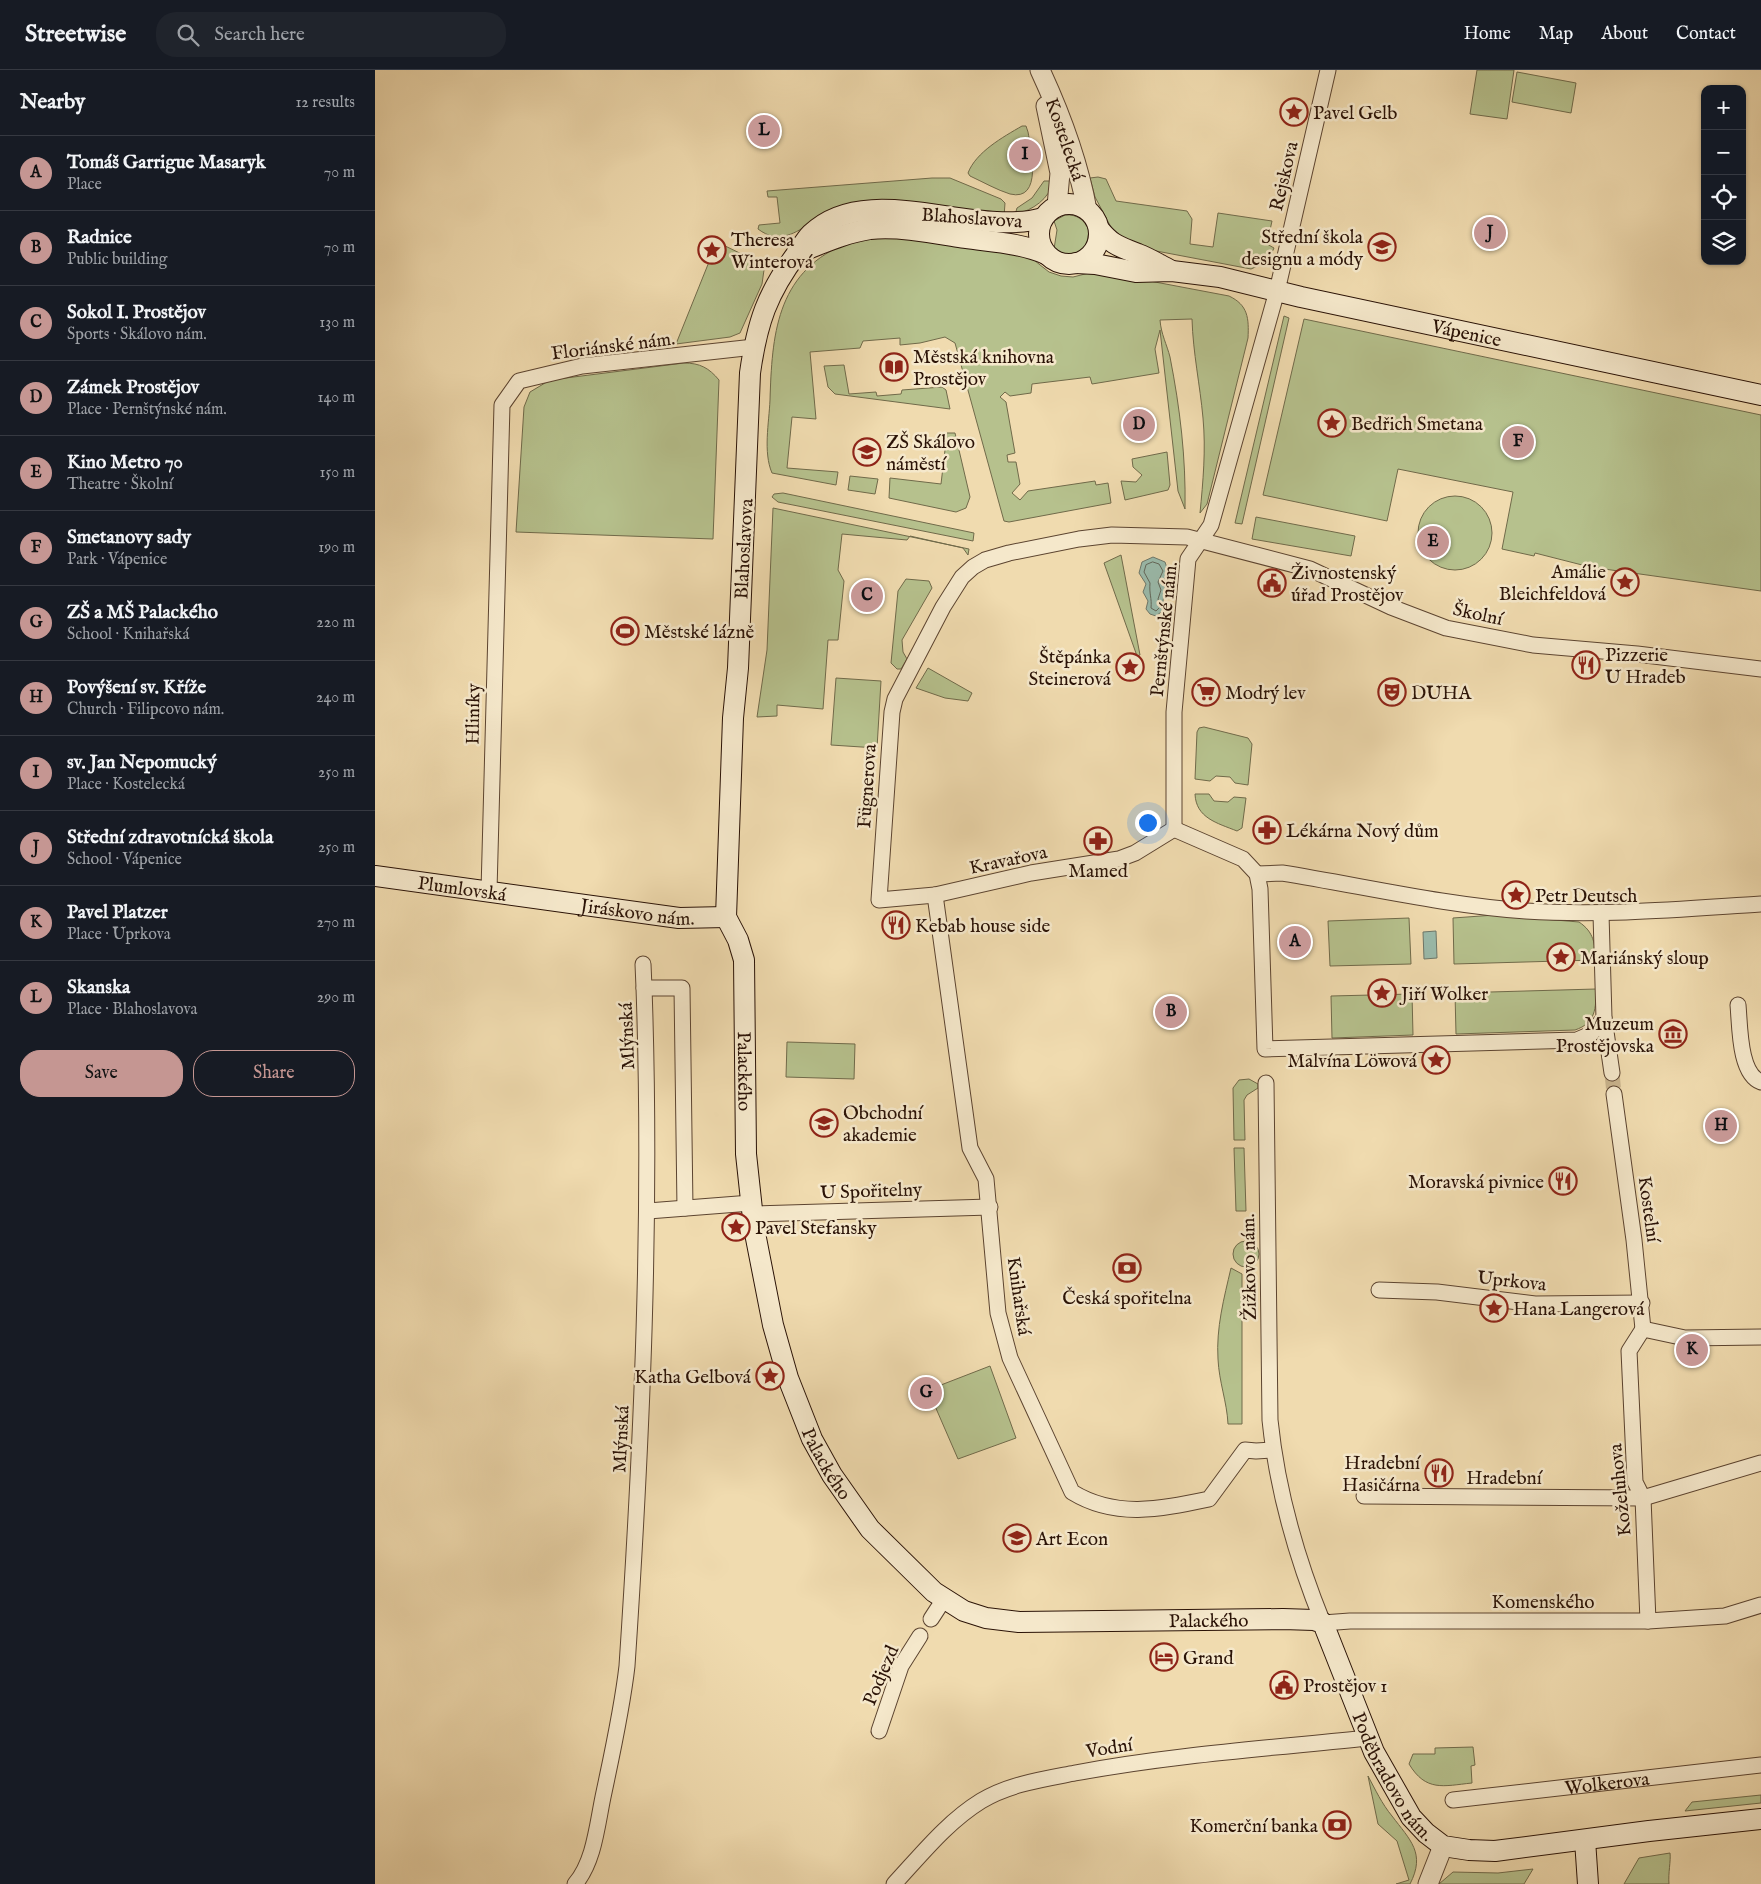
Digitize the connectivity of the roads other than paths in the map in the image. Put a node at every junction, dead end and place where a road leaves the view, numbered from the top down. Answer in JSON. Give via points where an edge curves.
{"nodes":[{"id":1,"x":1039,"y":70,"type":"edge"},
{"id":2,"x":1328,"y":70,"type":"edge"},
{"id":3,"x":1087,"y":210,"type":"junction"},
{"id":4,"x":1050,"y":212,"type":"junction"},
{"id":5,"x":1099,"y":229,"type":"junction"},
{"id":6,"x":797,"y":253,"type":"junction"},
{"id":7,"x":1046,"y":254,"type":"junction"},
{"id":8,"x":1077,"y":263,"type":"junction"},
{"id":9,"x":1172,"y":271,"type":"junction"},
{"id":10,"x":1277,"y":291,"type":"junction"},
{"id":11,"x":753,"y":347,"type":"junction"},
{"id":12,"x":1761,"y":395,"type":"edge"},
{"id":13,"x":499,"y":537,"type":"joint"},
{"id":14,"x":1200,"y":540,"type":"junction"},
{"id":15,"x":1761,"y":668,"type":"edge"},
{"id":16,"x":905,"y":677,"type":"joint"},
{"id":17,"x":1174,"y":829,"type":"junction"},
{"id":18,"x":1257,"y":874,"type":"junction"},
{"id":19,"x":375,"y":876,"type":"edge"},
{"id":20,"x":489,"y":891,"type":"junction"},
{"id":21,"x":935,"y":895,"type":"junction"},
{"id":22,"x":879,"y":900,"type":"joint"},
{"id":23,"x":548,"y":901,"type":"joint"},
{"id":24,"x":1761,"y":904,"type":"edge"},
{"id":25,"x":1601,"y":914,"type":"junction"},
{"id":26,"x":726,"y":917,"type":"junction"},
{"id":27,"x":643,"y":964,"type":"dead end"},
{"id":28,"x":644,"y":988,"type":"junction"},
{"id":29,"x":1738,"y":1005,"type":"dead end"},
{"id":30,"x":1604,"y":1018,"type":"junction"},
{"id":31,"x":1612,"y":1073,"type":"tunnel mouth"},
{"id":32,"x":1761,"y":1082,"type":"edge"},
{"id":33,"x":1266,"y":1083,"type":"dead end"},
{"id":34,"x":1614,"y":1094,"type":"tunnel mouth"},
{"id":35,"x":990,"y":1207,"type":"junction"},
{"id":36,"x":685,"y":1208,"type":"junction"},
{"id":37,"x":751,"y":1208,"type":"junction"},
{"id":38,"x":647,"y":1210,"type":"junction"},
{"id":39,"x":1379,"y":1290,"type":"dead end"},
{"id":40,"x":1642,"y":1303,"type":"junction"},
{"id":41,"x":1643,"y":1329,"type":"junction"},
{"id":42,"x":1761,"y":1337,"type":"edge"},
{"id":43,"x":1273,"y":1450,"type":"junction"},
{"id":44,"x":1761,"y":1463,"type":"edge"},
{"id":45,"x":1364,"y":1496,"type":"dead end"},
{"id":46,"x":1643,"y":1498,"type":"junction"},
{"id":47,"x":944,"y":1599,"type":"junction"},
{"id":48,"x":1761,"y":1605,"type":"edge"},
{"id":49,"x":931,"y":1619,"type":"dead end"},
{"id":50,"x":1648,"y":1621,"type":"junction"},
{"id":51,"x":1323,"y":1623,"type":"junction"},
{"id":52,"x":920,"y":1636,"type":"dead end"},
{"id":53,"x":879,"y":1731,"type":"dead end"},
{"id":54,"x":1368,"y":1738,"type":"junction"},
{"id":55,"x":1761,"y":1765,"type":"edge"},
{"id":56,"x":1453,"y":1800,"type":"dead end"},
{"id":57,"x":1761,"y":1819,"type":"edge"},
{"id":58,"x":1585,"y":1840,"type":"junction"},
{"id":59,"x":1443,"y":1846,"type":"junction"},
{"id":60,"x":575,"y":1884,"type":"edge"},
{"id":61,"x":894,"y":1884,"type":"edge"},
{"id":62,"x":1428,"y":1884,"type":"edge"},
{"id":63,"x":1588,"y":1884,"type":"edge"}],
"edges":[{"from":1,"to":3,"type":"street","name":"Kostelecká","via":[[1054,100],[1080,172]]},
{"from":1,"to":4,"type":"street","name":"Kostelecká","via":[[1060,173]]},
{"from":2,"to":10,"type":"street","name":"Rejskova"},
{"from":3,"to":4,"type":"main road","via":[[1077,205]]},
{"from":3,"to":5,"type":"main road"},
{"from":4,"to":6,"type":"main road","name":"Blahoslavova","via":[[1013,222],[864,210],[824,224],[810,234]]},
{"from":4,"to":7,"type":"main road","via":[[1039,237]]},
{"from":5,"to":8,"type":"main road","via":[[1095,249],[1089,257]]},
{"from":5,"to":9,"type":"main road","name":"Vápenice","via":[[1109,242],[1121,249]]},
{"from":6,"to":7,"type":"main road","name":"Blahoslavova","via":[[845,234],[894,229],[1028,246]]},
{"from":6,"to":11,"type":"main road","name":"Blahoslavova","via":[[766,304]]},
{"from":7,"to":8,"type":"main road","via":[[1058,262]]},
{"from":8,"to":9,"type":"main road","name":"Vápenice","via":[[1136,272]]},
{"from":9,"to":10,"type":"main road","name":"Vápenice"},
{"from":10,"to":12,"type":"main road","name":"Vápenice"},
{"from":10,"to":14,"type":"street","name":"Rejskova","via":[[1211,525]]},
{"from":11,"to":13,"type":"street","name":"Floriánské nám.","via":[[582,366],[519,380],[502,405]]},
{"from":11,"to":26,"type":"main road","name":"Blahoslavova"},
{"from":13,"to":20,"type":"street","name":"Hliníky"},
{"from":14,"to":15,"type":"street","name":"Školní","via":[[1310,569],[1391,607],[1446,628],[1533,645]]},
{"from":14,"to":16,"type":"street","name":"Pernštýnské nám.","via":[[1175,536],[1112,535],[985,560],[962,577]]},
{"from":14,"to":17,"type":"street","name":"Pernštýnské nám.","via":[[1188,559],[1174,712]]},
{"from":16,"to":22,"type":"street","name":"Fügnerova","via":[[891,712]]},
{"from":17,"to":18,"type":"street","via":[[1243,859]]},
{"from":17,"to":21,"type":"street","name":"Kravařova","via":[[1119,859],[1031,873]]},
{"from":18,"to":25,"type":"street","via":[[1282,873],[1494,908]]},
{"from":18,"to":30,"type":"street","via":[[1261,889],[1265,1048],[1577,1040],[1591,1034]]},
{"from":19,"to":20,"type":"main road","name":"Plumlovská"},
{"from":20,"to":23,"type":"main road","name":"Plumlovská"},
{"from":21,"to":22,"type":"street","name":"Kravařova"},
{"from":21,"to":35,"type":"street","name":"Knihařská","via":[[970,1148],[986,1179]]},
{"from":23,"to":26,"type":"main road","name":"Jiráskovo nám.","via":[[679,918]]},
{"from":24,"to":25,"type":"street"},
{"from":25,"to":30,"type":"street"},
{"from":26,"to":37,"type":"main road","name":"Palackého","via":[[744,960],[746,1154]]},
{"from":27,"to":28,"type":"street","name":"Mlýnská"},
{"from":28,"to":36,"type":"street","name":"Mlýnská","via":[[682,988]]},
{"from":28,"to":38,"type":"street","name":"Mlýnská"},
{"from":29,"to":32,"type":"street","via":[[1746,1066],[1751,1076]]},
{"from":30,"to":31,"type":"street"},
{"from":33,"to":43,"type":"street","name":"Žižkovo nám."},
{"from":34,"to":40,"type":"street","name":"Kostelní"},
{"from":35,"to":37,"type":"street","name":"U Spořitelny"},
{"from":35,"to":43,"type":"street","name":"Knihařská","via":[[999,1313],[1010,1358],[1072,1492],[1090,1503],[1111,1508],[1159,1509],[1209,1499],[1245,1450]]},
{"from":36,"to":37,"type":"street","name":"U Spořitelny"},
{"from":36,"to":38,"type":"street","name":"U Spořitelny"},
{"from":37,"to":47,"type":"main road","name":"Palackého","via":[[781,1357],[812,1439],[832,1475],[870,1529],[923,1583]]},
{"from":38,"to":60,"type":"street","name":"Mlýnská","via":[[643,1378],[626,1674],[596,1831],[589,1858]]},
{"from":39,"to":40,"type":"street","name":"Uprkova","via":[[1437,1292],[1535,1304]]},
{"from":40,"to":41,"type":"street","name":"Kostelní"},
{"from":41,"to":42,"type":"street","via":[[1685,1338]]},
{"from":41,"to":46,"type":"street","name":"Koželuhova","via":[[1629,1351],[1635,1482]]},
{"from":43,"to":51,"type":"street","name":"Žižkovo nám.","via":[[1304,1578]]},
{"from":44,"to":46,"type":"street","name":"Hradební"},
{"from":45,"to":46,"type":"street","name":"Hradební"},
{"from":46,"to":50,"type":"street","name":"Koželuhova"},
{"from":47,"to":49,"type":"street"},
{"from":47,"to":51,"type":"main road","name":"Palackého","via":[[975,1615],[1019,1622],[1283,1619]]},
{"from":48,"to":50,"type":"street","name":"Komenského","via":[[1725,1616]]},
{"from":50,"to":51,"type":"street","name":"Komenského","via":[[1350,1620]]},
{"from":51,"to":54,"type":"main road","name":"Poděbradovo nám."},
{"from":52,"to":53,"type":"street","name":"Podjezd","via":[[901,1666]]},
{"from":54,"to":59,"type":"main road","name":"Poděbradovo nám.","via":[[1411,1817]]},
{"from":54,"to":61,"type":"street","name":"Vodní","via":[[1127,1764],[1021,1785],[994,1794],[970,1809]]},
{"from":55,"to":56,"type":"street","name":"Wolkerova"},
{"from":57,"to":58,"type":"main road"},
{"from":58,"to":59,"type":"main road","name":"Poděbradovo nám.","via":[[1495,1851]]},
{"from":58,"to":63,"type":"main road"},
{"from":59,"to":62,"type":"street"}]}
